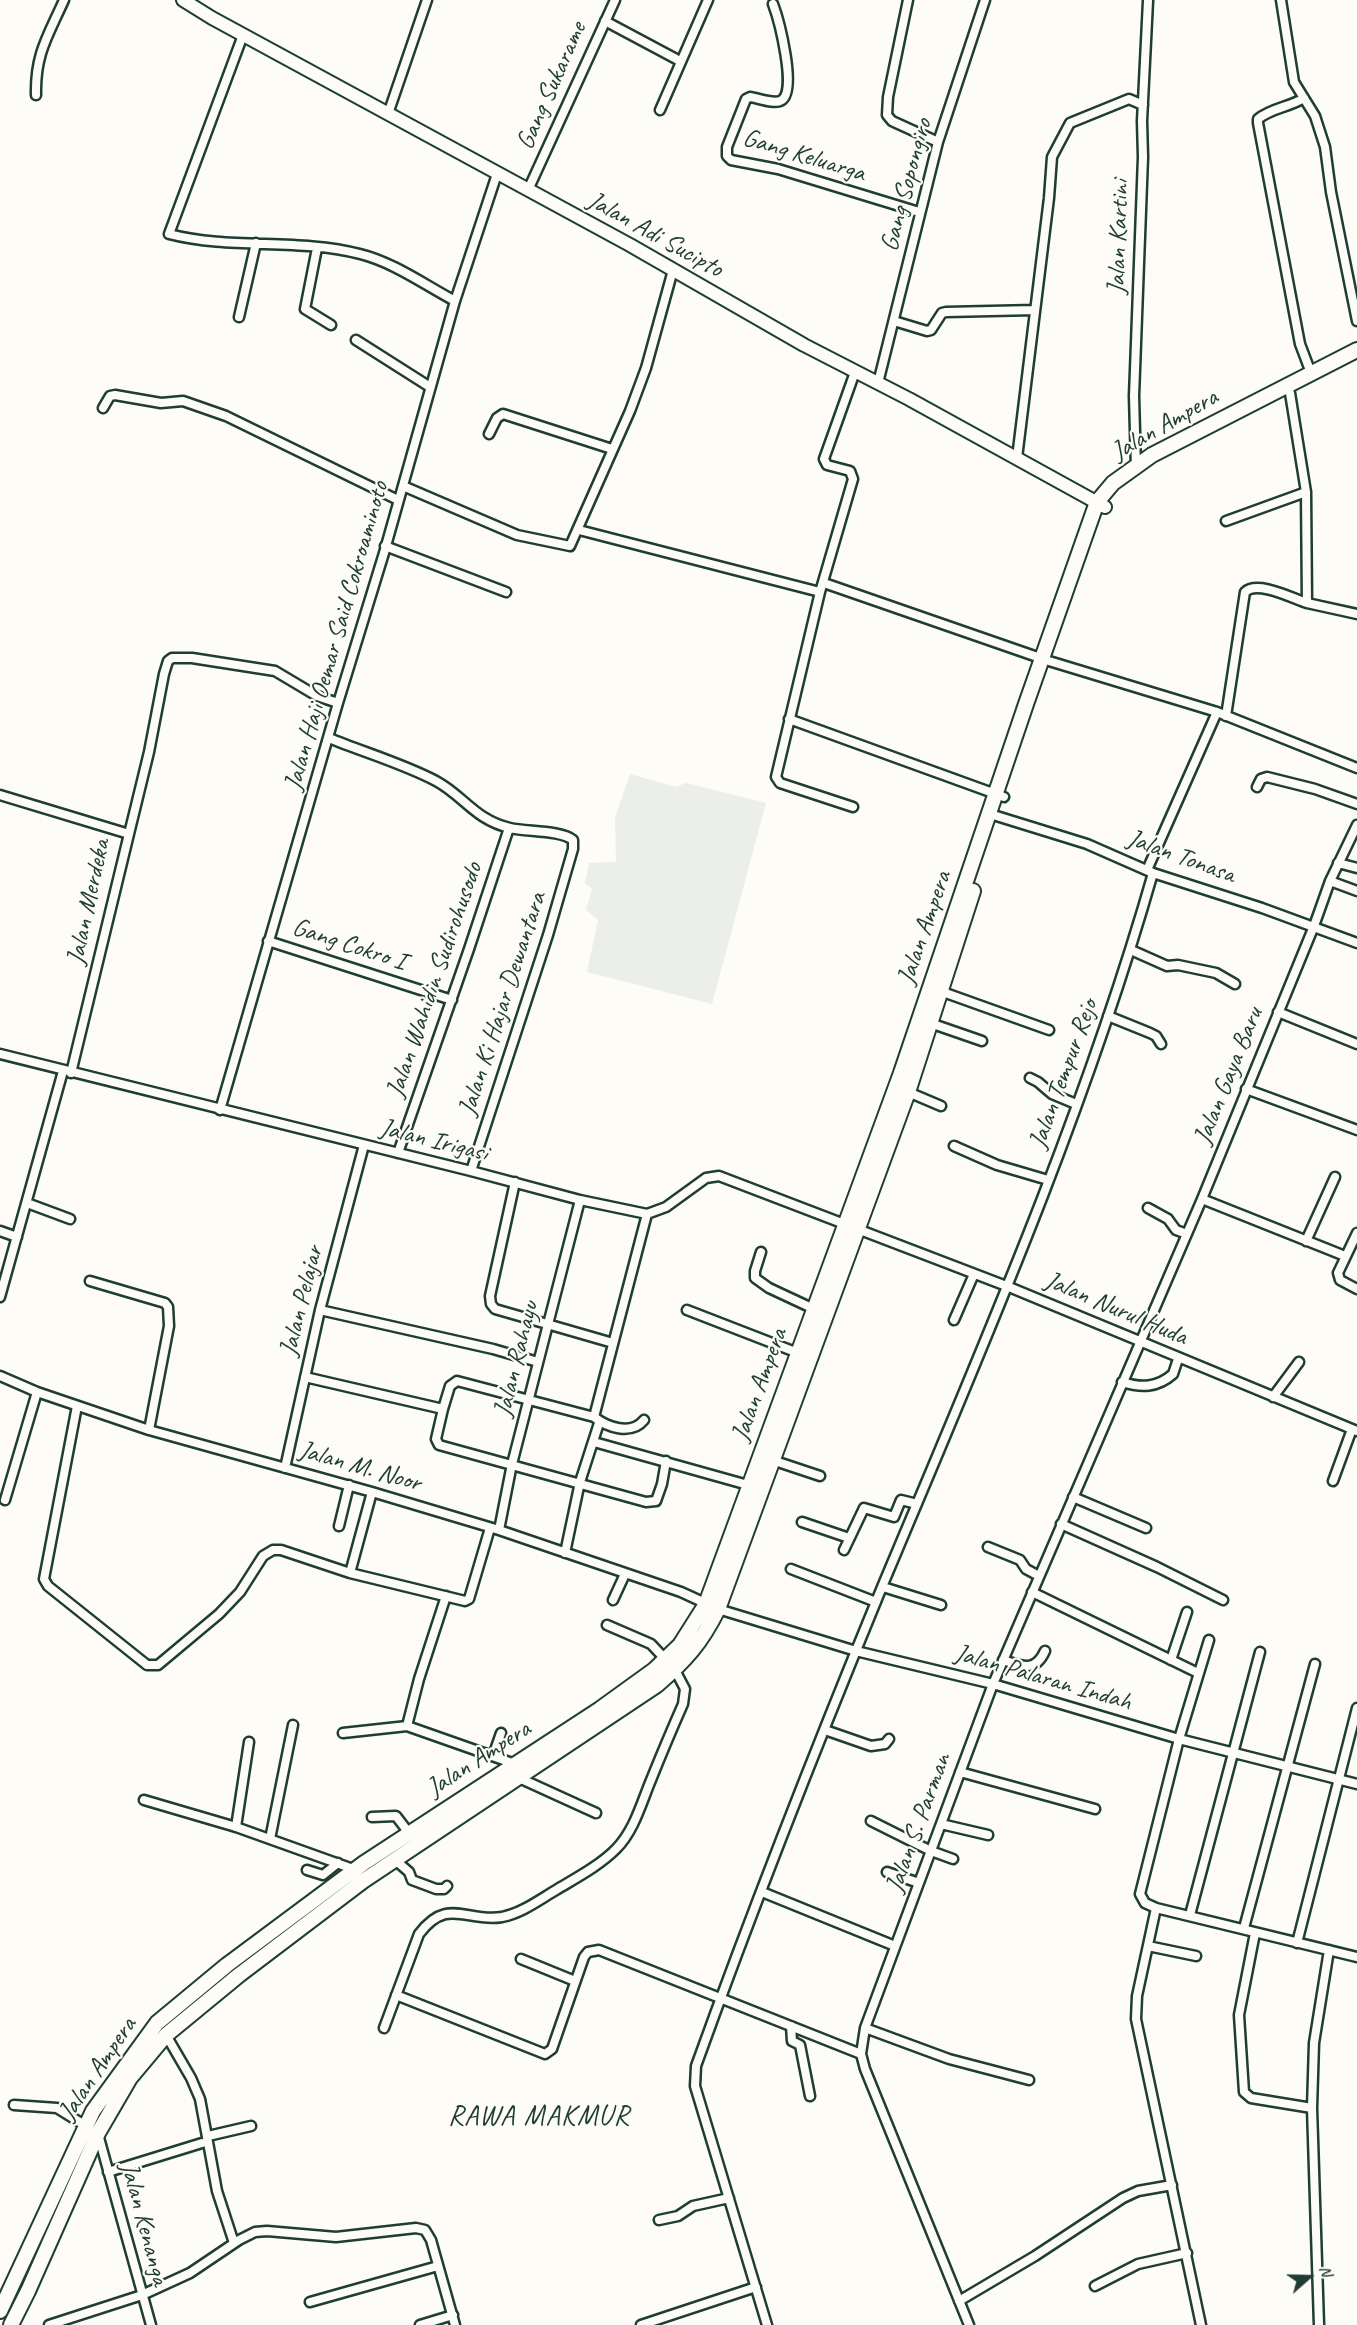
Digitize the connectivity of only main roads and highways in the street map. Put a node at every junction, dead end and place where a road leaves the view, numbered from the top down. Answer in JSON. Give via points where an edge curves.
{"nodes":[{"id":1,"x":1357,"y":350,"type":"edge"},
{"id":2,"x":1357,"y":359,"type":"edge"},
{"id":3,"x":1136,"y":470,"type":"junction"},
{"id":4,"x":994,"y":815,"type":"junction"},
{"id":5,"x":712,"y":1606,"type":"junction"},
{"id":6,"x":428,"y":1828,"type":"junction"},
{"id":7,"x":92,"y":2130,"type":"junction"},
{"id":8,"x":0,"y":2311,"type":"edge"},
{"id":9,"x":11,"y":2325,"type":"edge"}],
"edges":[{"from":1,"to":3,"type":"main road","name":"Jalan Ampera","via":[[1174,443]]},
{"from":2,"to":3,"type":"main road","name":"Jalan Ampera"},
{"from":3,"to":4,"type":"main road","name":"Jalan Ampera","via":[[1101,504]]},
{"from":4,"to":5,"type":"main road","name":"Jalan Ampera","via":[[748,1485]]},
{"from":4,"to":5,"type":"main road","name":"Jalan Ampera","via":[[908,1092],[772,1460]]},
{"from":5,"to":6,"type":"main road","name":"Jalan Ampera","via":[[708,1629],[690,1655],[670,1665],[576,1739],[516,1771]]},
{"from":6,"to":7,"type":"main road","name":"Jalan Ampera","via":[[394,1859],[166,2035]]},
{"from":6,"to":7,"type":"main road","name":"Jalan Ampera","via":[[409,1833],[356,1870],[227,1965],[157,2023],[93,2111]]},
{"from":7,"to":8,"type":"main road","name":"Jalan Ampera"},
{"from":7,"to":9,"type":"main road","name":"Jalan Ampera"}]}
